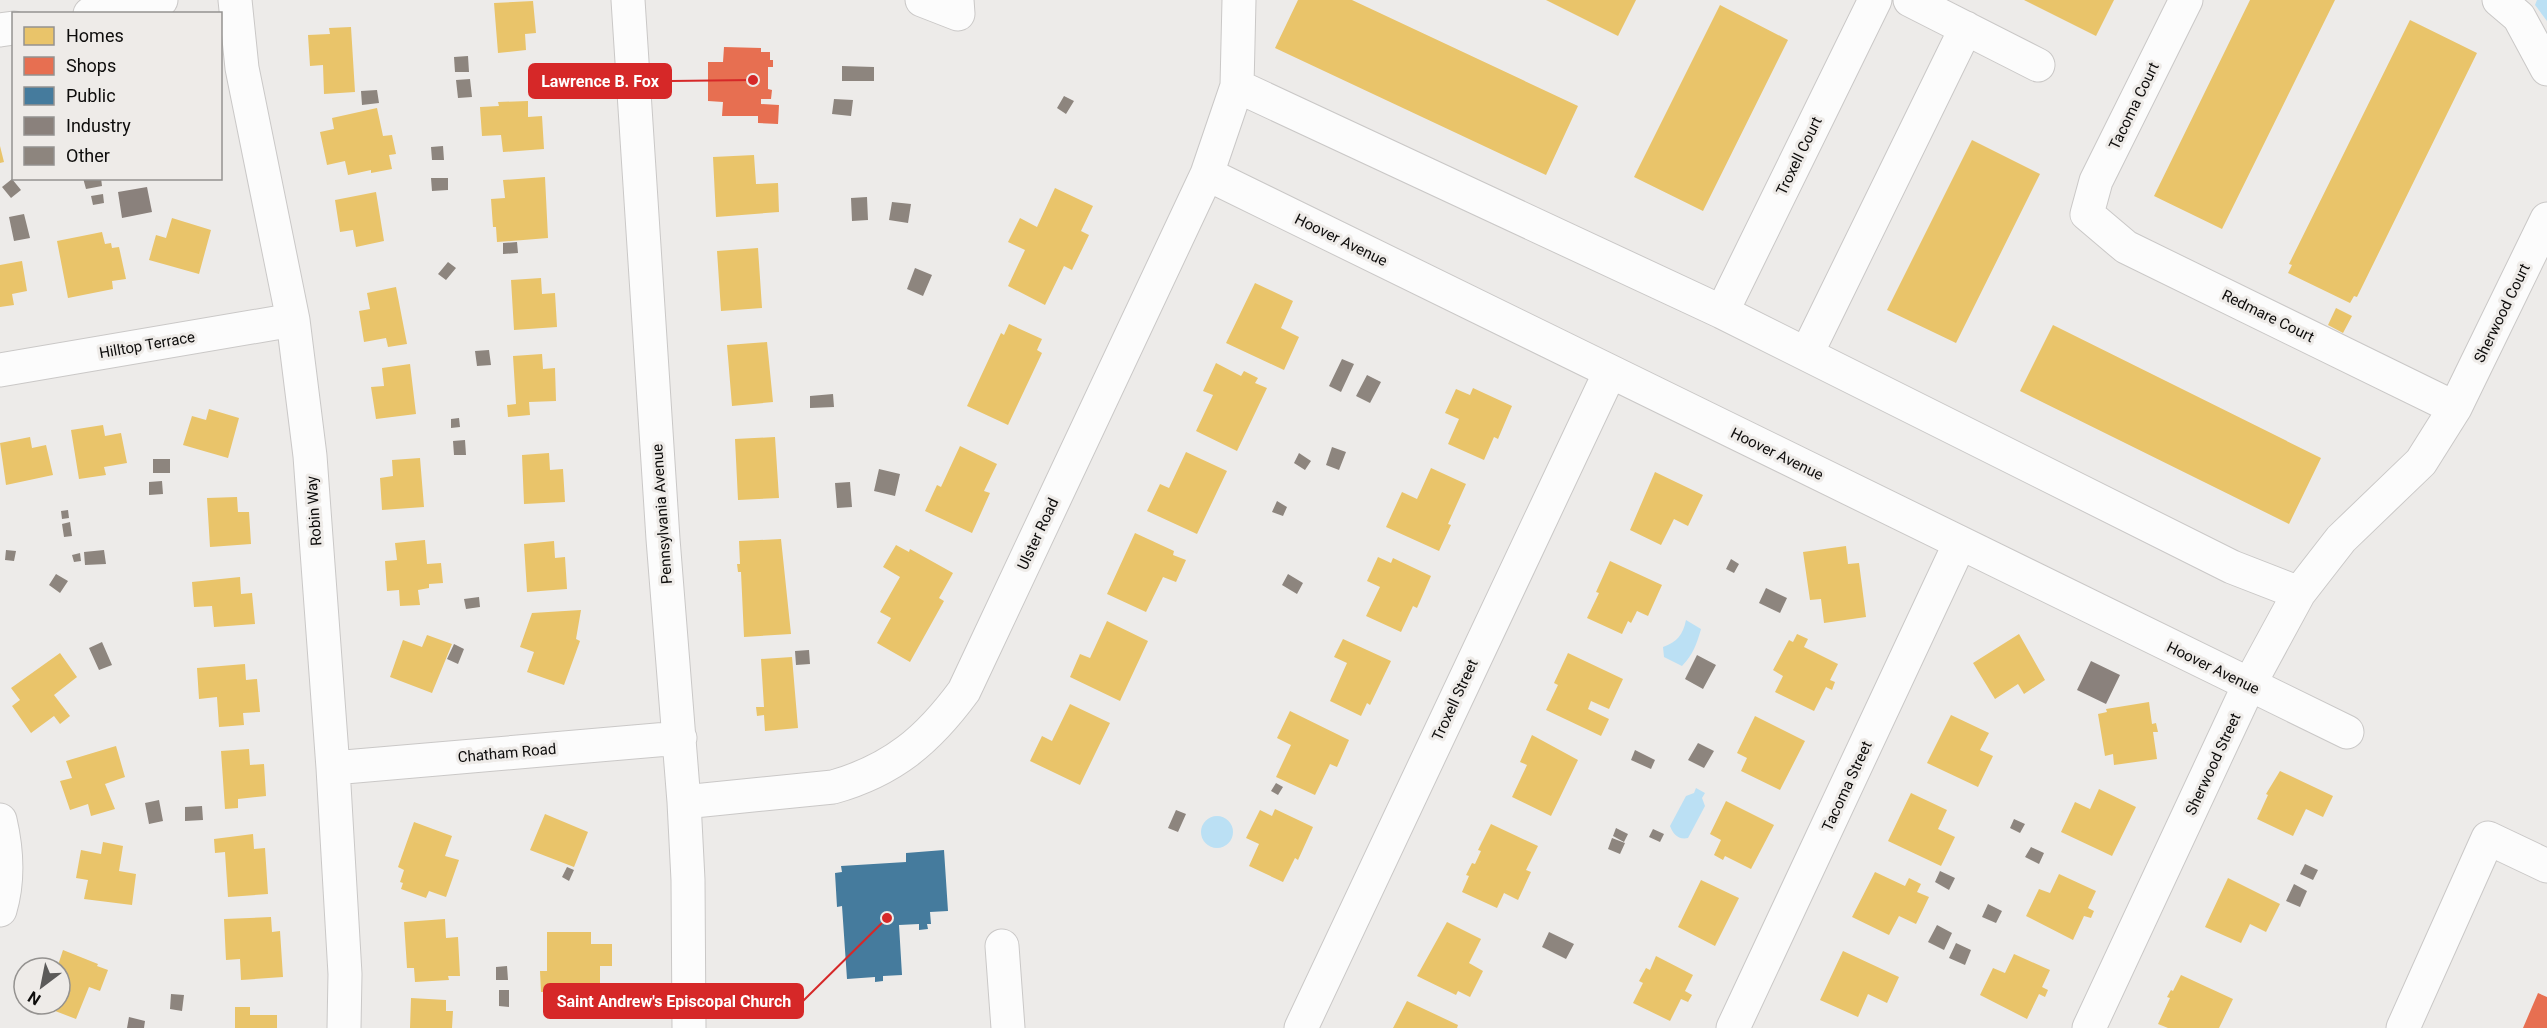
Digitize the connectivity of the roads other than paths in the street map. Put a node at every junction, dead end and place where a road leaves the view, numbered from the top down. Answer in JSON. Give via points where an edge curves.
{"nodes":[{"id":1,"x":161,"y":0,"type":"edge"},
{"id":2,"x":235,"y":0,"type":"edge"},
{"id":3,"x":628,"y":0,"type":"edge"},
{"id":4,"x":922,"y":0,"type":"edge"},
{"id":5,"x":957,"y":0,"type":"edge"},
{"id":6,"x":1239,"y":0,"type":"edge"},
{"id":7,"x":1875,"y":0,"type":"edge"},
{"id":8,"x":1910,"y":0,"type":"edge"},
{"id":9,"x":2186,"y":0,"type":"edge"},
{"id":10,"x":2499,"y":0,"type":"edge"},
{"id":11,"x":100,"y":12,"type":"edge"},
{"id":12,"x":1966,"y":28,"type":"junction"},
{"id":13,"x":2038,"y":65,"type":"dead end"},
{"id":14,"x":2547,"y":69,"type":"edge"},
{"id":15,"x":1237,"y":86,"type":"junction"},
{"id":16,"x":1207,"y":174,"type":"junction"},
{"id":17,"x":2087,"y":214,"type":"joint"},
{"id":18,"x":2547,"y":219,"type":"edge"},
{"id":19,"x":1722,"y":312,"type":"junction"},
{"id":20,"x":293,"y":320,"type":"junction"},
{"id":21,"x":1807,"y":353,"type":"junction"},
{"id":22,"x":0,"y":370,"type":"edge"},
{"id":23,"x":1610,"y":372,"type":"junction"},
{"id":24,"x":2456,"y":408,"type":"junction"},
{"id":25,"x":1960,"y":543,"type":"junction"},
{"id":26,"x":2299,"y":593,"type":"junction"},
{"id":27,"x":2249,"y":686,"type":"junction"},
{"id":28,"x":2347,"y":732,"type":"dead end"},
{"id":29,"x":680,"y":738,"type":"junction"},
{"id":30,"x":333,"y":768,"type":"junction"},
{"id":31,"x":684,"y":802,"type":"junction"},
{"id":32,"x":0,"y":820,"type":"edge"},
{"id":33,"x":2547,"y":866,"type":"edge"},
{"id":34,"x":0,"y":910,"type":"edge"},
{"id":35,"x":1002,"y":946,"type":"dead end"},
{"id":36,"x":344,"y":1028,"type":"edge"},
{"id":37,"x":689,"y":1028,"type":"edge"},
{"id":38,"x":1008,"y":1028,"type":"edge"},
{"id":39,"x":1301,"y":1028,"type":"edge"},
{"id":40,"x":1733,"y":1028,"type":"edge"},
{"id":41,"x":2089,"y":1028,"type":"edge"},
{"id":42,"x":2403,"y":1028,"type":"edge"}],
"edges":[{"from":1,"to":11,"type":"street"},
{"from":2,"to":20,"type":"street","name":"Robin Way","via":[[242,68]]},
{"from":3,"to":29,"type":"street","name":"Pennsylvania Avenue"},
{"from":4,"to":5,"type":"street","via":[[958,14]]},
{"from":6,"to":15,"type":"street","name":"Ulster Road"},
{"from":7,"to":19,"type":"street","name":"Troxell Court"},
{"from":8,"to":12,"type":"street"},
{"from":9,"to":17,"type":"street","name":"Tacoma Court","via":[[2096,181]]},
{"from":10,"to":14,"type":"street","via":[[2519,17]]},
{"from":12,"to":13,"type":"street"},
{"from":12,"to":21,"type":"street"},
{"from":15,"to":16,"type":"street","name":"Ulster Road"},
{"from":15,"to":19,"type":"street"},
{"from":16,"to":23,"type":"street","name":"Hoover Avenue"},
{"from":16,"to":31,"type":"street","name":"Ulster Road","via":[[964,691],[943,720],[917,746],[853,781],[833,787]]},
{"from":17,"to":24,"type":"street","name":"Redmare Court","via":[[2126,247]]},
{"from":18,"to":24,"type":"street","name":"Sherwood Court"},
{"from":19,"to":21,"type":"street"},
{"from":20,"to":22,"type":"street","name":"Hilltop Terrace"},
{"from":20,"to":30,"type":"street","name":"Robin Way","via":[[310,456]]},
{"from":21,"to":26,"type":"street","via":[[2232,567]]},
{"from":23,"to":25,"type":"street","name":"Hoover Avenue"},
{"from":23,"to":39,"type":"street","name":"Troxell Street"},
{"from":24,"to":26,"type":"street","name":"Sherwood Street","via":[[2421,462],[2342,539]]},
{"from":25,"to":27,"type":"street","name":"Hoover Avenue"},
{"from":25,"to":40,"type":"street","name":"Tacoma Street"},
{"from":26,"to":27,"type":"street","name":"Sherwood Street"},
{"from":27,"to":28,"type":"street","name":"Hoover Avenue"},
{"from":27,"to":41,"type":"street","name":"Sherwood Street"},
{"from":29,"to":30,"type":"street","name":"Chatham Road"},
{"from":29,"to":31,"type":"street","name":"Pennsylvania Avenue"},
{"from":30,"to":36,"type":"street","name":"Robin Way","via":[[345,974]]},
{"from":31,"to":37,"type":"street","name":"Pennsylvania Avenue"},
{"from":32,"to":34,"type":"street","via":[[7,874]]},
{"from":33,"to":42,"type":"street","via":[[2488,838]]},
{"from":35,"to":38,"type":"street"}]}
